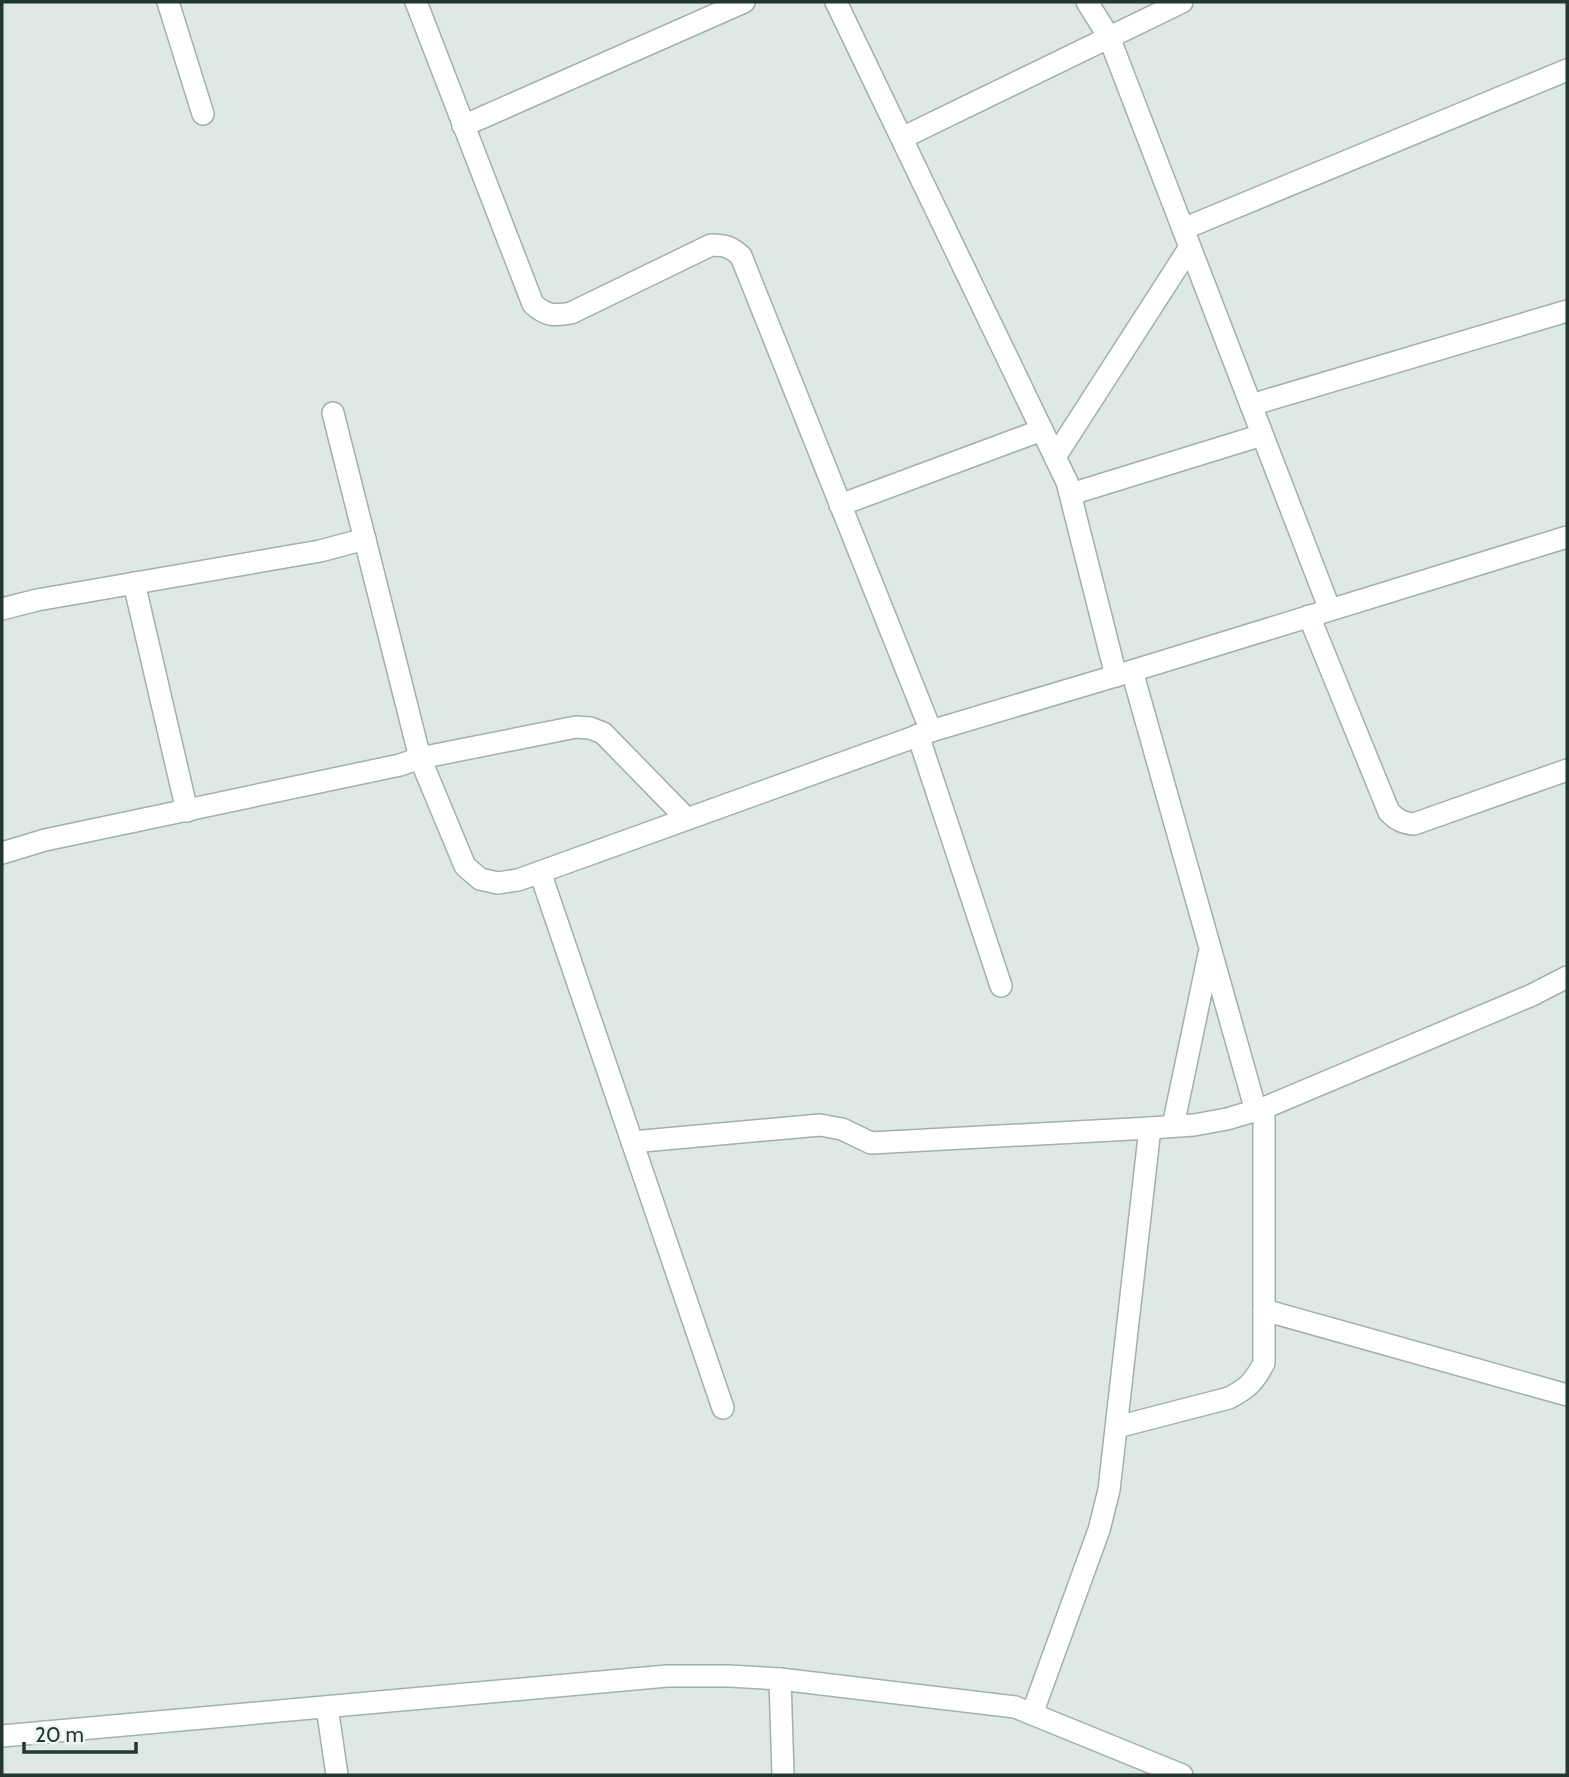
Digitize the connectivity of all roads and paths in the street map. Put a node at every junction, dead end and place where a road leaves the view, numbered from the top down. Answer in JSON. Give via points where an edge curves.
{"nodes":[{"id":1,"x":168,"y":2,"type":"edge"},
{"id":2,"x":416,"y":2,"type":"edge"},
{"id":3,"x":744,"y":2,"type":"edge"},
{"id":4,"x":836,"y":2,"type":"edge"},
{"id":5,"x":1087,"y":2,"type":"edge"},
{"id":6,"x":1182,"y":2,"type":"edge"},
{"id":7,"x":1109,"y":37,"type":"junction"},
{"id":8,"x":1567,"y":70,"type":"edge"},
{"id":9,"x":203,"y":114,"type":"dead end"},
{"id":10,"x":463,"y":126,"type":"junction"},
{"id":11,"x":902,"y":138,"type":"junction"},
{"id":12,"x":1186,"y":238,"type":"junction"},
{"id":13,"x":1567,"y":311,"type":"edge"},
{"id":14,"x":1251,"y":405,"type":"junction"},
{"id":15,"x":333,"y":413,"type":"dead end"},
{"id":16,"x":1042,"y":430,"type":"junction"},
{"id":17,"x":1262,"y":436,"type":"junction"},
{"id":18,"x":1055,"y":457,"type":"junction"},
{"id":19,"x":1071,"y":494,"type":"junction"},
{"id":20,"x":840,"y":505,"type":"junction"},
{"id":21,"x":1567,"y":537,"type":"edge"},
{"id":22,"x":359,"y":541,"type":"junction"},
{"id":23,"x":134,"y":583,"type":"junction"},
{"id":24,"x":2,"y":610,"type":"edge"},
{"id":25,"x":1319,"y":613,"type":"junction"},
{"id":26,"x":1124,"y":674,"type":"junction"},
{"id":27,"x":924,"y":733,"type":"junction"},
{"id":28,"x":420,"y":758,"type":"junction"},
{"id":29,"x":1567,"y":770,"type":"edge"},
{"id":30,"x":187,"y":811,"type":"junction"},
{"id":31,"x":687,"y":819,"type":"junction"},
{"id":32,"x":2,"y":853,"type":"edge"},
{"id":33,"x":540,"y":872,"type":"junction"},
{"id":34,"x":1210,"y":948,"type":"junction"},
{"id":35,"x":1567,"y":977,"type":"edge"},
{"id":36,"x":1001,"y":986,"type":"dead end"},
{"id":37,"x":1260,"y":1110,"type":"junction"},
{"id":38,"x":1173,"y":1126,"type":"junction"},
{"id":39,"x":1150,"y":1128,"type":"junction"},
{"id":40,"x":632,"y":1142,"type":"junction"},
{"id":41,"x":1264,"y":1310,"type":"junction"},
{"id":42,"x":1567,"y":1395,"type":"edge"},
{"id":43,"x":723,"y":1408,"type":"dead end"},
{"id":44,"x":1117,"y":1427,"type":"junction"},
{"id":45,"x":780,"y":1679,"type":"junction"},
{"id":46,"x":327,"y":1707,"type":"junction"},
{"id":47,"x":1032,"y":1714,"type":"junction"},
{"id":48,"x":2,"y":1736,"type":"edge"},
{"id":49,"x":1142,"y":1767,"type":"edge"},
{"id":50,"x":337,"y":1775,"type":"edge"},
{"id":51,"x":783,"y":1775,"type":"edge"},
{"id":52,"x":1182,"y":1775,"type":"edge"}],
"edges":[{"from":1,"to":9,"type":"street"},
{"from":2,"to":10,"type":"street"},
{"from":3,"to":10,"type":"street"},
{"from":4,"to":11,"type":"street"},
{"from":5,"to":7,"type":"street"},
{"from":6,"to":7,"type":"street"},
{"from":7,"to":11,"type":"street"},
{"from":7,"to":12,"type":"street"},
{"from":8,"to":12,"type":"street"},
{"from":10,"to":20,"type":"street","via":[[533,304],[542,312],[556,316],[571,313],[711,245],[724,245],[741,256]]},
{"from":11,"to":16,"type":"street"},
{"from":12,"to":14,"type":"street"},
{"from":12,"to":18,"type":"street"},
{"from":13,"to":14,"type":"street"},
{"from":14,"to":17,"type":"street"},
{"from":15,"to":22,"type":"street"},
{"from":16,"to":18,"type":"street"},
{"from":16,"to":20,"type":"street"},
{"from":17,"to":19,"type":"street"},
{"from":17,"to":25,"type":"street"},
{"from":18,"to":19,"type":"street"},
{"from":19,"to":26,"type":"street"},
{"from":20,"to":27,"type":"street"},
{"from":21,"to":25,"type":"street"},
{"from":22,"to":23,"type":"street"},
{"from":22,"to":28,"type":"street"},
{"from":23,"to":24,"type":"street"},
{"from":23,"to":30,"type":"street"},
{"from":25,"to":26,"type":"street"},
{"from":25,"to":29,"type":"street","via":[[1389,812],[1396,818],[1414,824]]},
{"from":26,"to":27,"type":"street"},
{"from":26,"to":34,"type":"street"},
{"from":27,"to":31,"type":"street"},
{"from":27,"to":36,"type":"street"},
{"from":28,"to":30,"type":"street"},
{"from":28,"to":31,"type":"street","via":[[590,728],[613,742]]},
{"from":28,"to":33,"type":"street","via":[[465,866],[480,880],[498,883]]},
{"from":30,"to":32,"type":"street"},
{"from":31,"to":33,"type":"street"},
{"from":33,"to":40,"type":"street"},
{"from":34,"to":37,"type":"street"},
{"from":34,"to":38,"type":"street"},
{"from":35,"to":37,"type":"street"},
{"from":37,"to":38,"type":"street"},
{"from":37,"to":41,"type":"street"},
{"from":38,"to":39,"type":"street"},
{"from":39,"to":40,"type":"street","via":[[871,1143],[842,1129],[820,1125]]},
{"from":39,"to":44,"type":"street"},
{"from":40,"to":43,"type":"street"},
{"from":41,"to":42,"type":"street"},
{"from":41,"to":44,"type":"street","via":[[1264,1363],[1245,1390]]},
{"from":44,"to":47,"type":"street","via":[[1099,1530]]},
{"from":45,"to":46,"type":"street","via":[[667,1676]]},
{"from":45,"to":47,"type":"street","via":[[1015,1707]]},
{"from":45,"to":51,"type":"street"},
{"from":46,"to":48,"type":"street"},
{"from":46,"to":50,"type":"street"},
{"from":47,"to":49,"type":"street"},
{"from":49,"to":52,"type":"street"}]}
